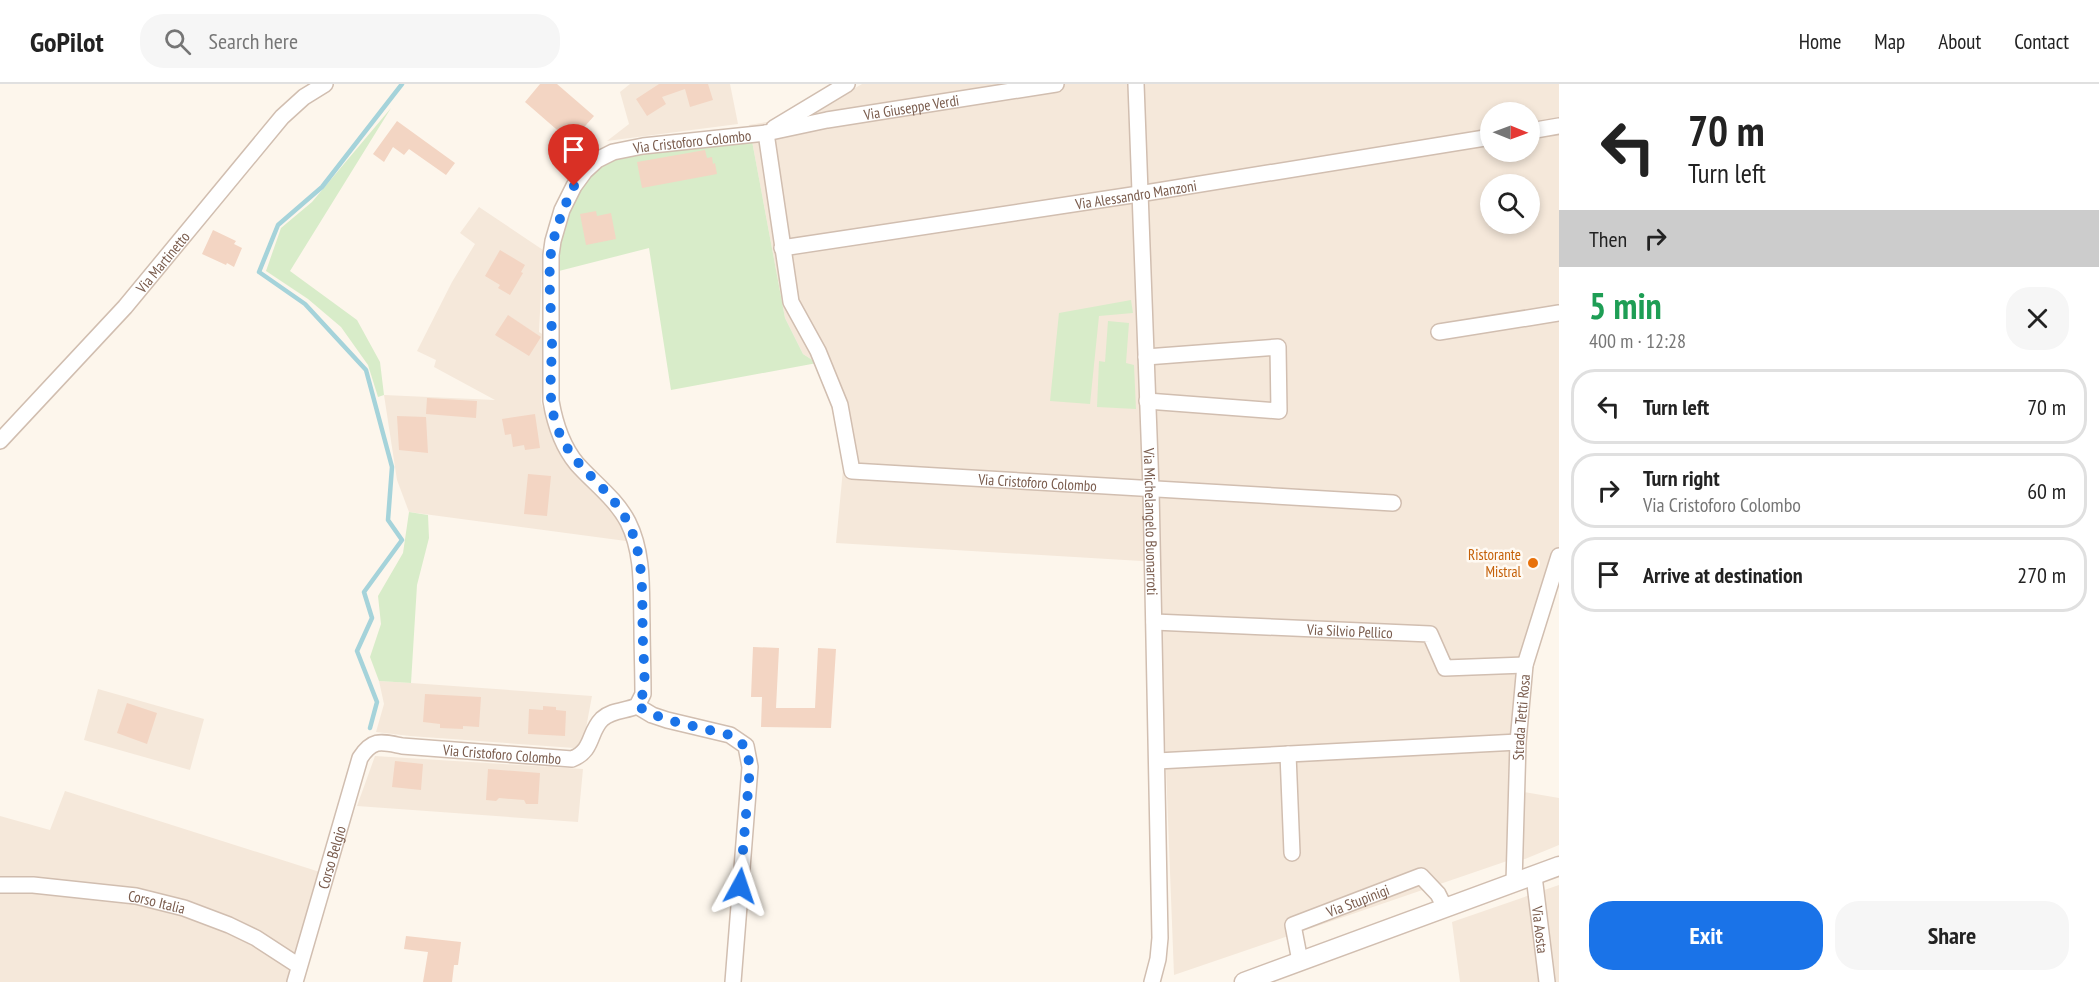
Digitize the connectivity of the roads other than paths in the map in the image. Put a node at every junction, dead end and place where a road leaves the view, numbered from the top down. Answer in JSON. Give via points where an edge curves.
{"nodes":[{"id":1,"x":325,"y":84,"type":"edge"},
{"id":2,"x":847,"y":84,"type":"edge"},
{"id":3,"x":1056,"y":84,"type":"edge"},
{"id":4,"x":1136,"y":84,"type":"edge"},
{"id":5,"x":1559,"y":126,"type":"edge"},
{"id":6,"x":1540,"y":129,"type":"edge"},
{"id":7,"x":766,"y":133,"type":"junction"},
{"id":8,"x":1480,"y":139,"type":"edge"},
{"id":9,"x":1139,"y":194,"type":"junction"},
{"id":10,"x":782,"y":248,"type":"junction"},
{"id":11,"x":1559,"y":313,"type":"edge"},
{"id":12,"x":1439,"y":332,"type":"dead end"},
{"id":13,"x":1146,"y":357,"type":"junction"},
{"id":14,"x":1148,"y":401,"type":"junction"},
{"id":15,"x":0,"y":441,"type":"edge"},
{"id":16,"x":1151,"y":489,"type":"junction"},
{"id":17,"x":1393,"y":503,"type":"dead end"},
{"id":18,"x":1559,"y":556,"type":"edge"},
{"id":19,"x":1154,"y":622,"type":"junction"},
{"id":20,"x":1525,"y":666,"type":"junction"},
{"id":21,"x":637,"y":706,"type":"junction"},
{"id":22,"x":381,"y":742,"type":"joint"},
{"id":23,"x":1518,"y":742,"type":"junction"},
{"id":24,"x":1288,"y":754,"type":"junction"},
{"id":25,"x":1157,"y":761,"type":"junction"},
{"id":26,"x":1292,"y":853,"type":"dead end"},
{"id":27,"x":1559,"y":866,"type":"edge"},
{"id":28,"x":1534,"y":876,"type":"junction"},
{"id":29,"x":1514,"y":883,"type":"junction"},
{"id":30,"x":0,"y":885,"type":"edge"},
{"id":31,"x":1444,"y":908,"type":"junction"},
{"id":32,"x":1158,"y":959,"type":"junction"},
{"id":33,"x":1300,"y":961,"type":"junction"},
{"id":34,"x":299,"y":966,"type":"junction"},
{"id":35,"x":295,"y":982,"type":"edge"},
{"id":36,"x":733,"y":982,"type":"edge"},
{"id":37,"x":1152,"y":982,"type":"edge"},
{"id":38,"x":1164,"y":982,"type":"edge"},
{"id":39,"x":1245,"y":982,"type":"edge"},
{"id":40,"x":1547,"y":982,"type":"edge"}],
"edges":[{"from":1,"to":15,"type":"street","name":"Via Martinetto","via":[[282,117],[125,307]]},
{"from":2,"to":7,"type":"street"},
{"from":3,"to":7,"type":"street","name":"Via Giuseppe Verdi"},
{"from":4,"to":9,"type":"street","name":"Via Michelangelo Buonarroti"},
{"from":5,"to":6,"type":"street"},
{"from":7,"to":10,"type":"street","name":"Via Cristoforo Colombo"},
{"from":7,"to":21,"type":"street","name":"Via Cristoforo Colombo","via":[[643,146],[597,159],[574,186],[553,241],[550,380],[554,420],[576,462],[618,507],[635,539],[642,590],[643,660],[643,694]]},
{"from":8,"to":9,"type":"street","name":"Via Alessandro Manzoni"},
{"from":9,"to":10,"type":"street","name":"Via Alessandro Manzoni"},
{"from":9,"to":13,"type":"street","name":"Via Michelangelo Buonarroti"},
{"from":10,"to":16,"type":"street","name":"Via Cristoforo Colombo","via":[[791,302],[818,351],[840,405],[852,471]]},
{"from":11,"to":12,"type":"street"},
{"from":13,"to":14,"type":"street","name":"Via Michelangelo Buonarroti"},
{"from":13,"to":14,"type":"street","via":[[1278,347],[1279,411]]},
{"from":14,"to":16,"type":"street","name":"Via Michelangelo Buonarroti"},
{"from":16,"to":17,"type":"street","name":"Via Cristoforo Colombo"},
{"from":16,"to":19,"type":"street","name":"Via Michelangelo Buonarroti"},
{"from":18,"to":20,"type":"street","name":"Strada Tetti Rosa"},
{"from":19,"to":20,"type":"street","name":"Via Silvio Pellico","via":[[1430,634],[1444,668]]},
{"from":19,"to":25,"type":"street","name":"Via Michelangelo Buonarroti"},
{"from":20,"to":23,"type":"street","name":"Strada Tetti Rosa"},
{"from":21,"to":22,"type":"street","name":"Via Cristoforo Colombo","via":[[607,715],[585,752],[572,759]]},
{"from":21,"to":36,"type":"street","via":[[668,720],[730,735],[746,747],[750,767]]},
{"from":22,"to":34,"type":"street","name":"Corso Belgio","via":[[372,744],[360,758]]},
{"from":23,"to":24,"type":"street"},
{"from":23,"to":29,"type":"street","name":"Strada Tetti Rosa"},
{"from":24,"to":25,"type":"street"},
{"from":24,"to":26,"type":"street"},
{"from":25,"to":32,"type":"street","name":"Via Michelangelo Buonarroti"},
{"from":27,"to":28,"type":"street"},
{"from":28,"to":29,"type":"street"},
{"from":28,"to":40,"type":"street","name":"Via Aosta"},
{"from":29,"to":31,"type":"street"},
{"from":30,"to":34,"type":"street","name":"Corso Italia","via":[[136,896],[184,908],[256,938]]},
{"from":31,"to":33,"type":"street"},
{"from":31,"to":33,"type":"street","name":"Via Stupinigi","via":[[1438,894],[1421,876],[1293,925]]},
{"from":32,"to":37,"type":"street","name":"Via Michelangelo Buonarroti"},
{"from":32,"to":38,"type":"street","name":"Via Michelangelo Buonarroti"},
{"from":33,"to":39,"type":"street"},
{"from":34,"to":35,"type":"street","name":"Corso Belgio"}]}
